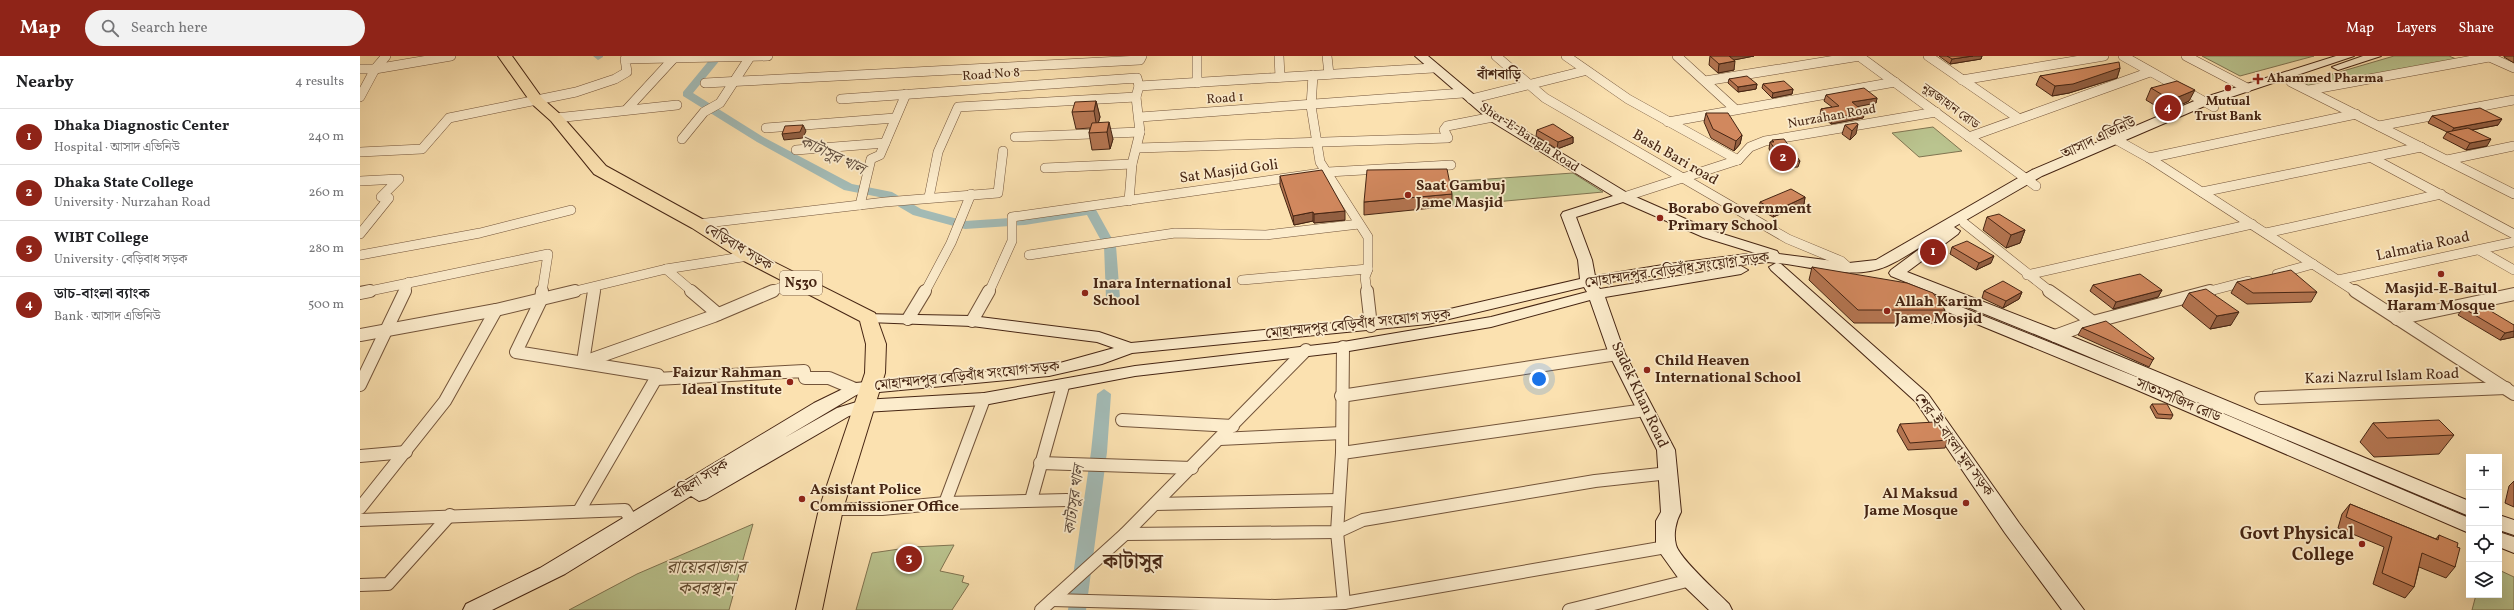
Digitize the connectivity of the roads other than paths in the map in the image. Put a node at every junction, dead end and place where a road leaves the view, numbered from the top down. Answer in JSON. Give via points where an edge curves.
{"nodes":[{"id":1,"x":386,"y":56,"type":"edge"},
{"id":2,"x":451,"y":56,"type":"edge"},
{"id":3,"x":505,"y":56,"type":"edge"},
{"id":4,"x":768,"y":56,"type":"edge"},
{"id":5,"x":1197,"y":56,"type":"edge"},
{"id":6,"x":1279,"y":56,"type":"edge"},
{"id":7,"x":1327,"y":56,"type":"edge"},
{"id":8,"x":1421,"y":56,"type":"edge"},
{"id":9,"x":1496,"y":56,"type":"edge"},
{"id":10,"x":1566,"y":56,"type":"edge"},
{"id":11,"x":1677,"y":56,"type":"edge"},
{"id":12,"x":1860,"y":56,"type":"edge"},
{"id":13,"x":1928,"y":56,"type":"edge"},
{"id":14,"x":2104,"y":56,"type":"edge"},
{"id":15,"x":2122,"y":56,"type":"edge"},
{"id":16,"x":2186,"y":56,"type":"edge"},
{"id":17,"x":2348,"y":56,"type":"edge"},
{"id":18,"x":2375,"y":56,"type":"edge"},
{"id":19,"x":2488,"y":56,"type":"edge"},
{"id":20,"x":750,"y":57,"type":"junction"},
{"id":21,"x":674,"y":58,"type":"junction"},
{"id":22,"x":1141,"y":58,"type":"edge"},
{"id":23,"x":1031,"y":65,"type":"junction"},
{"id":24,"x":375,"y":68,"type":"junction"},
{"id":25,"x":1433,"y":68,"type":"junction"},
{"id":26,"x":2514,"y":68,"type":"edge"},
{"id":27,"x":360,"y":69,"type":"edge"},
{"id":28,"x":1584,"y":71,"type":"junction"},
{"id":29,"x":2150,"y":72,"type":"junction"},
{"id":30,"x":1329,"y":74,"type":"junction"},
{"id":31,"x":1312,"y":75,"type":"junction"},
{"id":32,"x":1280,"y":77,"type":"junction"},
{"id":33,"x":1962,"y":80,"type":"junction"},
{"id":34,"x":735,"y":81,"type":"junction"},
{"id":35,"x":948,"y":81,"type":"junction"},
{"id":36,"x":1705,"y":81,"type":"junction"},
{"id":37,"x":1895,"y":82,"type":"junction"},
{"id":38,"x":2291,"y":82,"type":"junction"},
{"id":39,"x":705,"y":83,"type":"dead end"},
{"id":40,"x":1197,"y":83,"type":"junction"},
{"id":41,"x":1024,"y":85,"type":"junction"},
{"id":42,"x":1140,"y":86,"type":"junction"},
{"id":43,"x":1529,"y":86,"type":"junction"},
{"id":44,"x":2246,"y":88,"type":"junction"},
{"id":45,"x":2308,"y":90,"type":"junction"},
{"id":46,"x":906,"y":94,"type":"junction"},
{"id":47,"x":1467,"y":96,"type":"junction"},
{"id":48,"x":360,"y":97,"type":"edge"},
{"id":49,"x":1136,"y":97,"type":"junction"},
{"id":50,"x":841,"y":99,"type":"dead end"},
{"id":51,"x":2514,"y":100,"type":"edge"},
{"id":52,"x":537,"y":101,"type":"junction"},
{"id":53,"x":2209,"y":104,"type":"junction"},
{"id":54,"x":677,"y":105,"type":"dead end"},
{"id":55,"x":1311,"y":106,"type":"junction"},
{"id":56,"x":627,"y":109,"type":"junction"},
{"id":57,"x":1736,"y":109,"type":"junction"},
{"id":58,"x":1936,"y":112,"type":"junction"},
{"id":59,"x":2356,"y":114,"type":"junction"},
{"id":60,"x":1140,"y":117,"type":"junction"},
{"id":61,"x":1493,"y":117,"type":"junction"},
{"id":62,"x":556,"y":118,"type":"junction"},
{"id":63,"x":895,"y":118,"type":"junction"},
{"id":64,"x":2018,"y":118,"type":"junction"},
{"id":65,"x":1668,"y":122,"type":"junction"},
{"id":66,"x":2379,"y":126,"type":"junction"},
{"id":67,"x":766,"y":128,"type":"dead end"},
{"id":68,"x":1140,"y":132,"type":"junction"},
{"id":69,"x":1015,"y":137,"type":"dead end"},
{"id":70,"x":1969,"y":137,"type":"junction"},
{"id":71,"x":682,"y":139,"type":"dead end"},
{"id":72,"x":1315,"y":141,"type":"junction"},
{"id":73,"x":2119,"y":141,"type":"junction"},
{"id":74,"x":885,"y":143,"type":"junction"},
{"id":75,"x":2514,"y":146,"type":"edge"},
{"id":76,"x":2421,"y":147,"type":"junction"},
{"id":77,"x":1138,"y":148,"type":"junction"},
{"id":78,"x":796,"y":150,"type":"dead end"},
{"id":79,"x":1003,"y":151,"type":"dead end"},
{"id":80,"x":360,"y":152,"type":"edge"},
{"id":81,"x":2149,"y":158,"type":"junction"},
{"id":82,"x":2372,"y":158,"type":"junction"},
{"id":83,"x":1738,"y":160,"type":"junction"},
{"id":84,"x":2446,"y":160,"type":"junction"},
{"id":85,"x":1132,"y":164,"type":"junction"},
{"id":86,"x":1451,"y":165,"type":"dead end"},
{"id":87,"x":1045,"y":168,"type":"dead end"},
{"id":88,"x":1328,"y":172,"type":"junction"},
{"id":89,"x":1681,"y":178,"type":"junction"},
{"id":90,"x":360,"y":181,"type":"edge"},
{"id":91,"x":2031,"y":182,"type":"junction"},
{"id":92,"x":2202,"y":192,"type":"junction"},
{"id":93,"x":971,"y":194,"type":"junction"},
{"id":94,"x":2440,"y":194,"type":"junction"},
{"id":95,"x":2514,"y":194,"type":"edge"},
{"id":96,"x":930,"y":197,"type":"junction"},
{"id":97,"x":1624,"y":197,"type":"junction"},
{"id":98,"x":1129,"y":201,"type":"junction"},
{"id":99,"x":860,"y":205,"type":"junction"},
{"id":100,"x":571,"y":210,"type":"dead end"},
{"id":101,"x":1964,"y":223,"type":"junction"},
{"id":102,"x":698,"y":224,"type":"junction"},
{"id":103,"x":1359,"y":224,"type":"junction"},
{"id":104,"x":2252,"y":224,"type":"junction"},
{"id":105,"x":2266,"y":233,"type":"junction"},
{"id":106,"x":360,"y":234,"type":"edge"},
{"id":107,"x":2514,"y":234,"type":"edge"},
{"id":108,"x":2514,"y":242,"type":"edge"},
{"id":109,"x":2479,"y":250,"type":"junction"},
{"id":110,"x":360,"y":255,"type":"edge"},
{"id":111,"x":1029,"y":255,"type":"dead end"},
{"id":112,"x":748,"y":256,"type":"junction"},
{"id":113,"x":1779,"y":262,"type":"junction"},
{"id":114,"x":1876,"y":264,"type":"junction"},
{"id":115,"x":2313,"y":264,"type":"junction"},
{"id":116,"x":666,"y":269,"type":"junction"},
{"id":117,"x":1368,"y":269,"type":"junction"},
{"id":118,"x":2514,"y":270,"type":"edge"},
{"id":119,"x":1874,"y":274,"type":"junction"},
{"id":120,"x":2027,"y":275,"type":"junction"},
{"id":121,"x":1242,"y":280,"type":"dead end"},
{"id":122,"x":2338,"y":280,"type":"junction"},
{"id":123,"x":796,"y":281,"type":"junction"},
{"id":124,"x":409,"y":282,"type":"junction"},
{"id":125,"x":595,"y":287,"type":"junction"},
{"id":126,"x":1592,"y":288,"type":"junction"},
{"id":127,"x":360,"y":293,"type":"edge"},
{"id":128,"x":2514,"y":294,"type":"edge"},
{"id":129,"x":541,"y":300,"type":"junction"},
{"id":130,"x":496,"y":310,"type":"junction"},
{"id":131,"x":718,"y":314,"type":"junction"},
{"id":132,"x":868,"y":317,"type":"junction"},
{"id":133,"x":908,"y":319,"type":"junction"},
{"id":134,"x":2397,"y":319,"type":"junction"},
{"id":135,"x":972,"y":321,"type":"junction"},
{"id":136,"x":2093,"y":322,"type":"junction"},
{"id":137,"x":1371,"y":326,"type":"junction"},
{"id":138,"x":1347,"y":328,"type":"junction"},
{"id":139,"x":386,"y":329,"type":"junction"},
{"id":140,"x":360,"y":335,"type":"edge"},
{"id":141,"x":2055,"y":336,"type":"junction"},
{"id":142,"x":1348,"y":346,"type":"junction"},
{"id":143,"x":1130,"y":348,"type":"junction"},
{"id":144,"x":1306,"y":350,"type":"junction"},
{"id":145,"x":1617,"y":354,"type":"junction"},
{"id":146,"x":583,"y":362,"type":"junction"},
{"id":147,"x":656,"y":379,"type":"junction"},
{"id":148,"x":361,"y":381,"type":"edge"},
{"id":149,"x":1063,"y":386,"type":"junction"},
{"id":150,"x":2511,"y":391,"type":"edge"},
{"id":151,"x":863,"y":394,"type":"junction"},
{"id":152,"x":1341,"y":396,"type":"junction"},
{"id":153,"x":2261,"y":398,"type":"dead end"},
{"id":154,"x":984,"y":399,"type":"junction"},
{"id":155,"x":1645,"y":410,"type":"junction"},
{"id":156,"x":1122,"y":420,"type":"dead end"},
{"id":157,"x":1233,"y":426,"type":"junction"},
{"id":158,"x":1342,"y":432,"type":"junction"},
{"id":159,"x":1220,"y":439,"type":"junction"},
{"id":160,"x":406,"y":452,"type":"junction"},
{"id":161,"x":1342,"y":453,"type":"junction"},
{"id":162,"x":360,"y":456,"type":"edge"},
{"id":163,"x":1040,"y":463,"type":"junction"},
{"id":164,"x":1192,"y":468,"type":"junction"},
{"id":165,"x":1669,"y":473,"type":"junction"},
{"id":166,"x":1031,"y":500,"type":"junction"},
{"id":167,"x":1067,"y":500,"type":"dead end"},
{"id":168,"x":1338,"y":500,"type":"junction"},
{"id":169,"x":944,"y":503,"type":"junction"},
{"id":170,"x":1155,"y":504,"type":"junction"},
{"id":171,"x":360,"y":508,"type":"edge"},
{"id":172,"x":2466,"y":508,"type":"edge"},
{"id":173,"x":831,"y":509,"type":"junction"},
{"id":174,"x":579,"y":511,"type":"junction"},
{"id":175,"x":450,"y":515,"type":"junction"},
{"id":176,"x":360,"y":520,"type":"edge"},
{"id":177,"x":633,"y":523,"type":"junction"},
{"id":178,"x":2502,"y":523,"type":"edge"},
{"id":179,"x":2466,"y":525,"type":"edge"},
{"id":180,"x":2514,"y":528,"type":"edge"},
{"id":181,"x":1336,"y":532,"type":"junction"},
{"id":182,"x":1125,"y":534,"type":"junction"},
{"id":183,"x":2502,"y":540,"type":"edge"},
{"id":184,"x":2514,"y":545,"type":"edge"},
{"id":185,"x":1666,"y":547,"type":"junction"},
{"id":186,"x":548,"y":572,"type":"junction"},
{"id":187,"x":1691,"y":580,"type":"junction"},
{"id":188,"x":360,"y":586,"type":"edge"},
{"id":189,"x":1066,"y":593,"type":"junction"},
{"id":190,"x":1344,"y":603,"type":"junction"},
{"id":191,"x":473,"y":610,"type":"edge"},
{"id":192,"x":809,"y":610,"type":"edge"},
{"id":193,"x":1041,"y":610,"type":"edge"},
{"id":194,"x":1569,"y":610,"type":"edge"},
{"id":195,"x":1722,"y":610,"type":"edge"},
{"id":196,"x":2074,"y":610,"type":"edge"}],
"edges":[{"from":1,"to":24,"type":"street"},
{"from":2,"to":24,"type":"street"},
{"from":3,"to":52,"type":"highway","name":"বেড়িবাধ সড়ক","number":"N530"},
{"from":4,"to":20,"type":"street"},
{"from":5,"to":40,"type":"street"},
{"from":6,"to":32,"type":"street"},
{"from":7,"to":30,"type":"street"},
{"from":8,"to":25,"type":"main road","name":"Sher-E-Bangla Road"},
{"from":9,"to":43,"type":"street","name":"Bash Bari road"},
{"from":10,"to":28,"type":"street"},
{"from":11,"to":36,"type":"street"},
{"from":12,"to":36,"type":"street"},
{"from":12,"to":37,"type":"street","name":"নুরজাহান রোড"},
{"from":13,"to":33,"type":"street"},
{"from":14,"to":33,"type":"street"},
{"from":15,"to":29,"type":"street"},
{"from":16,"to":44,"type":"street"},
{"from":17,"to":44,"type":"main road","name":"আসাদ এভিনিউ"},
{"from":18,"to":38,"type":"main road","name":"আসাদ এভিনিউ"},
{"from":19,"to":26,"type":"street"},
{"from":19,"to":45,"type":"street"},
{"from":20,"to":21,"type":"street"},
{"from":20,"to":34,"type":"street"},
{"from":21,"to":52,"type":"street","via":[[625,59],[627,72],[615,79]]},
{"from":21,"to":56,"type":"street"},
{"from":22,"to":23,"type":"street"},
{"from":23,"to":35,"type":"street"},
{"from":23,"to":41,"type":"street"},
{"from":24,"to":27,"type":"street"},
{"from":24,"to":48,"type":"street"},
{"from":25,"to":30,"type":"street"},
{"from":25,"to":47,"type":"main road","name":"Sher-E-Bangla Road"},
{"from":28,"to":43,"type":"street","name":"Road 1"},
{"from":28,"to":65,"type":"street"},
{"from":29,"to":53,"type":"street"},
{"from":29,"to":64,"type":"street"},
{"from":30,"to":31,"type":"street"},
{"from":31,"to":32,"type":"street"},
{"from":31,"to":55,"type":"street"},
{"from":32,"to":40,"type":"street"},
{"from":33,"to":64,"type":"street"},
{"from":34,"to":35,"type":"street"},
{"from":34,"to":39,"type":"street"},
{"from":34,"to":71,"type":"street","via":[[720,103],[704,112]]},
{"from":35,"to":41,"type":"street","name":"Road No 8"},
{"from":35,"to":46,"type":"street","name":"Road No 8"},
{"from":36,"to":57,"type":"street"},
{"from":37,"to":57,"type":"street"},
{"from":37,"to":58,"type":"street","name":"নুরজাহান রোড"},
{"from":38,"to":45,"type":"street"},
{"from":38,"to":53,"type":"main road","name":"আসাদ এভিনিউ"},
{"from":40,"to":42,"type":"street"},
{"from":41,"to":42,"type":"street","name":"Road No 8","via":[[1137,78]]},
{"from":42,"to":49,"type":"street"},
{"from":43,"to":47,"type":"street","name":"Road 1"},
{"from":43,"to":89,"type":"street","name":"Bash Bari road"},
{"from":44,"to":53,"type":"main road","name":"আসাদ এভিনিউ"},
{"from":45,"to":59,"type":"street"},
{"from":46,"to":50,"type":"street","name":"Road No 8"},
{"from":46,"to":63,"type":"street"},
{"from":47,"to":55,"type":"street","name":"Road 1"},
{"from":47,"to":61,"type":"main road","name":"Sher-E-Bangla Road"},
{"from":49,"to":60,"type":"street"},
{"from":49,"to":96,"type":"street","via":[[958,107],[938,152]]},
{"from":51,"to":66,"type":"street"},
{"from":52,"to":62,"type":"highway","name":"বেড়িবাধ সড়ক","number":"N530"},
{"from":52,"to":80,"type":"street","via":[[449,118],[422,149]]},
{"from":53,"to":73,"type":"main road","name":"আসাদ এভিনিউ"},
{"from":54,"to":56,"type":"street"},
{"from":55,"to":60,"type":"street","name":"Road 1"},
{"from":55,"to":72,"type":"street"},
{"from":56,"to":62,"type":"street"},
{"from":57,"to":65,"type":"street"},
{"from":58,"to":70,"type":"street","name":"নুরজাহান রোড"},
{"from":58,"to":83,"type":"street","name":"Nurzahan Road","via":[[1765,141],[1750,147]]},
{"from":59,"to":66,"type":"street"},
{"from":59,"to":81,"type":"street"},
{"from":60,"to":68,"type":"street"},
{"from":61,"to":72,"type":"street","via":[[1447,126],[1444,130],[1448,138]]},
{"from":61,"to":97,"type":"main road","name":"Sher-E-Bangla Road"},
{"from":62,"to":102,"type":"highway","name":"বেড়িবাধ সড়ক","number":"N530","via":[[600,170]]},
{"from":63,"to":67,"type":"street"},
{"from":63,"to":74,"type":"street"},
{"from":64,"to":70,"type":"street"},
{"from":65,"to":83,"type":"street"},
{"from":66,"to":76,"type":"street"},
{"from":68,"to":69,"type":"street"},
{"from":68,"to":77,"type":"street"},
{"from":70,"to":91,"type":"street","name":"নুরজাহান রোড"},
{"from":72,"to":77,"type":"street"},
{"from":72,"to":88,"type":"street","via":[[1320,162]]},
{"from":73,"to":81,"type":"street"},
{"from":73,"to":91,"type":"main road","name":"আসাদ এভিনিউ"},
{"from":74,"to":78,"type":"street"},
{"from":74,"to":99,"type":"street","via":[[880,155],[871,159]]},
{"from":75,"to":84,"type":"street"},
{"from":76,"to":82,"type":"street"},
{"from":76,"to":84,"type":"street"},
{"from":77,"to":85,"type":"street"},
{"from":79,"to":93,"type":"street","via":[[998,193]]},
{"from":81,"to":92,"type":"street"},
{"from":82,"to":92,"type":"street"},
{"from":82,"to":94,"type":"street"},
{"from":83,"to":89,"type":"street"},
{"from":84,"to":95,"type":"street"},
{"from":85,"to":87,"type":"street"},
{"from":85,"to":98,"type":"street"},
{"from":86,"to":88,"type":"street","name":"Sat Masjid Goli"},
{"from":88,"to":98,"type":"street","name":"Sat Masjid Goli"},
{"from":88,"to":103,"type":"street"},
{"from":89,"to":97,"type":"street"},
{"from":89,"to":119,"type":"street","name":"Bash Bari road","via":[[1788,239]]},
{"from":90,"to":106,"type":"street","via":[[399,179],[381,197],[389,198]]},
{"from":91,"to":101,"type":"main road","name":"আসাদ এভিনিউ"},
{"from":91,"to":114,"type":"main road","name":"আসাদ এভিনিউ"},
{"from":92,"to":104,"type":"street"},
{"from":93,"to":96,"type":"street"},
{"from":93,"to":133,"type":"street","via":[[960,226],[936,274]]},
{"from":94,"to":105,"type":"street"},
{"from":94,"to":107,"type":"street"},
{"from":96,"to":99,"type":"street"},
{"from":97,"to":113,"type":"main road","name":"Sher-E-Bangla Road"},
{"from":97,"to":126,"type":"main road","name":"Sadek Khan Road","via":[[1568,215],[1585,260]]},
{"from":98,"to":135,"type":"street","name":"Sat Masjid Goli","via":[[1012,222],[1012,241],[1002,266]]},
{"from":99,"to":102,"type":"street"},
{"from":100,"to":110,"type":"street","via":[[480,233]]},
{"from":101,"to":119,"type":"main road","name":"আসাদ এভিনিউ"},
{"from":101,"to":120,"type":"street"},
{"from":102,"to":112,"type":"highway","name":"বেড়িবাধ সড়ক","number":"N530"},
{"from":103,"to":111,"type":"street","via":[[1266,235],[1214,236],[1175,233]]},
{"from":103,"to":117,"type":"street","via":[[1368,237]]},
{"from":104,"to":105,"type":"street"},
{"from":104,"to":120,"type":"street"},
{"from":105,"to":115,"type":"street"},
{"from":108,"to":109,"type":"street","name":"Lalmatia Road"},
{"from":109,"to":118,"type":"street"},
{"from":109,"to":122,"type":"street","name":"Lalmatia Road"},
{"from":112,"to":116,"type":"street"},
{"from":112,"to":123,"type":"highway","name":"বেড়িবাধ সড়ক","number":"N530"},
{"from":113,"to":119,"type":"main road","name":"মোহাম্মদপুর বেড়িবাঁধ সংযোগ সড়ক"},
{"from":113,"to":126,"type":"main road","name":"মোহাম্মদপুর বেড়িবাঁধ সংযোগ সড়ক","via":[[1736,271]]},
{"from":113,"to":196,"type":"main road","name":"শের-ই-বাংলা মূল সড়ক","via":[[1922,398],[2012,528]]},
{"from":114,"to":119,"type":"main road"},
{"from":114,"to":119,"type":"main road","name":"আসাদ এভিনিউ"},
{"from":115,"to":122,"type":"street"},
{"from":115,"to":136,"type":"street"},
{"from":116,"to":125,"type":"street"},
{"from":116,"to":131,"type":"street"},
{"from":117,"to":121,"type":"street"},
{"from":117,"to":137,"type":"street","via":[[1365,277]]},
{"from":119,"to":141,"type":"main road","name":"সাতমসজিদ রোড"},
{"from":119,"to":179,"type":"main road","name":"সাতমসজিদ রোড"},
{"from":120,"to":136,"type":"street"},
{"from":122,"to":134,"type":"street"},
{"from":123,"to":131,"type":"street"},
{"from":123,"to":132,"type":"highway","name":"বেড়িবাধ সড়ক","number":"N530"},
{"from":124,"to":127,"type":"street"},
{"from":124,"to":129,"type":"street","via":[[548,254]]},
{"from":124,"to":139,"type":"street"},
{"from":125,"to":129,"type":"street"},
{"from":125,"to":146,"type":"street"},
{"from":126,"to":137,"type":"main road","name":"মোহাম্মদপুর বেড়িবাঁধ সংযোগ সড়ক","via":[[1473,311]]},
{"from":126,"to":142,"type":"main road","name":"মোহাম্মদপুর বেড়িবাঁধ সংযোগ সড়ক","via":[[1491,322]]},
{"from":126,"to":145,"type":"main road","name":"Sadek Khan Road"},
{"from":128,"to":134,"type":"street"},
{"from":129,"to":130,"type":"street"},
{"from":129,"to":146,"type":"street","via":[[516,352]]},
{"from":130,"to":139,"type":"street"},
{"from":130,"to":160,"type":"street","via":[[445,402]]},
{"from":131,"to":146,"type":"street"},
{"from":132,"to":133,"type":"main road"},
{"from":132,"to":151,"type":"highway","via":[[875,334],[878,354]]},
{"from":133,"to":135,"type":"main road"},
{"from":134,"to":150,"type":"street"},
{"from":135,"to":143,"type":"main road","via":[[1099,337]]},
{"from":136,"to":141,"type":"street"},
{"from":137,"to":138,"type":"main road","name":"মোহাম্মদপুর বেড়িবাঁধ সংযোগ সড়ক"},
{"from":138,"to":142,"type":"main road"},
{"from":138,"to":143,"type":"main road","name":"মোহাম্মদপুর বেড়িবাঁধ সংযোগ সড়ক"},
{"from":139,"to":140,"type":"street"},
{"from":139,"to":148,"type":"street"},
{"from":141,"to":172,"type":"main road","name":"সাতমসজিদ রোড"},
{"from":142,"to":144,"type":"main road","name":"মোহাম্মদপুর বেড়িবাঁধ সংযোগ সড়ক"},
{"from":142,"to":152,"type":"street"},
{"from":143,"to":151,"type":"main road","name":"মোহাম্মদপুর বেড়িবাঁধ সংযোগ সড়ক","via":[[1096,360],[1049,371]]},
{"from":144,"to":149,"type":"main road","name":"মোহাম্মদপুর বেড়িবাঁধ সংযোগ সড়ক","via":[[1150,369]]},
{"from":144,"to":157,"type":"street"},
{"from":145,"to":152,"type":"street"},
{"from":145,"to":155,"type":"main road","name":"Sadek Khan Road"},
{"from":146,"to":147,"type":"street","via":[[658,375]]},
{"from":147,"to":151,"type":"street","via":[[804,370],[805,378],[829,378],[843,382]]},
{"from":147,"to":174,"type":"street"},
{"from":149,"to":154,"type":"main road","name":"মোহাম্মদপুর বেড়িবাঁধ সংযোগ সড়ক"},
{"from":149,"to":163,"type":"street"},
{"from":150,"to":153,"type":"street","name":"Kazi Nazrul Islam Road"},
{"from":151,"to":154,"type":"main road","name":"মোহাম্মদপুর বেড়িবাঁধ সংযোগ সড়ক"},
{"from":151,"to":173,"type":"highway"},
{"from":151,"to":177,"type":"main road","name":"বছিলা সড়ক","via":[[820,406]]},
{"from":151,"to":186,"type":"main road","name":"বছিলা সড়ক","via":[[843,412],[641,527]]},
{"from":152,"to":158,"type":"street"},
{"from":154,"to":169,"type":"street"},
{"from":155,"to":161,"type":"street"},
{"from":155,"to":165,"type":"main road","name":"Sadek Khan Road","via":[[1666,450]]},
{"from":156,"to":157,"type":"street"},
{"from":157,"to":159,"type":"street"},
{"from":158,"to":159,"type":"street"},
{"from":158,"to":161,"type":"street"},
{"from":159,"to":164,"type":"street"},
{"from":160,"to":162,"type":"street"},
{"from":160,"to":171,"type":"street"},
{"from":161,"to":168,"type":"street"},
{"from":163,"to":164,"type":"street"},
{"from":163,"to":166,"type":"street"},
{"from":164,"to":170,"type":"street"},
{"from":165,"to":181,"type":"street","via":[[1595,481],[1363,520]]},
{"from":165,"to":185,"type":"main road","name":"Sadek Khan Road","via":[[1671,512],[1666,521]]},
{"from":166,"to":167,"type":"street"},
{"from":166,"to":169,"type":"street"},
{"from":168,"to":170,"type":"street"},
{"from":168,"to":181,"type":"street"},
{"from":169,"to":173,"type":"street","via":[[882,509]]},
{"from":170,"to":182,"type":"street"},
{"from":173,"to":192,"type":"highway"},
{"from":174,"to":175,"type":"street"},
{"from":174,"to":177,"type":"street","via":[[625,510]]},
{"from":175,"to":176,"type":"street"},
{"from":175,"to":188,"type":"street","via":[[388,584]]},
{"from":177,"to":186,"type":"main road","name":"বছিলা সড়ক"},
{"from":178,"to":180,"type":"main road"},
{"from":181,"to":182,"type":"street"},
{"from":181,"to":190,"type":"street"},
{"from":182,"to":189,"type":"street","via":[[1103,552]]},
{"from":183,"to":184,"type":"main road"},
{"from":185,"to":187,"type":"main road"},
{"from":185,"to":190,"type":"street"},
{"from":186,"to":191,"type":"main road","name":"বছিলা সড়ক"},
{"from":187,"to":194,"type":"street"},
{"from":187,"to":195,"type":"main road"},
{"from":189,"to":190,"type":"street","via":[[1093,601],[1275,606]]},
{"from":189,"to":193,"type":"street","via":[[1052,600]]}]}
